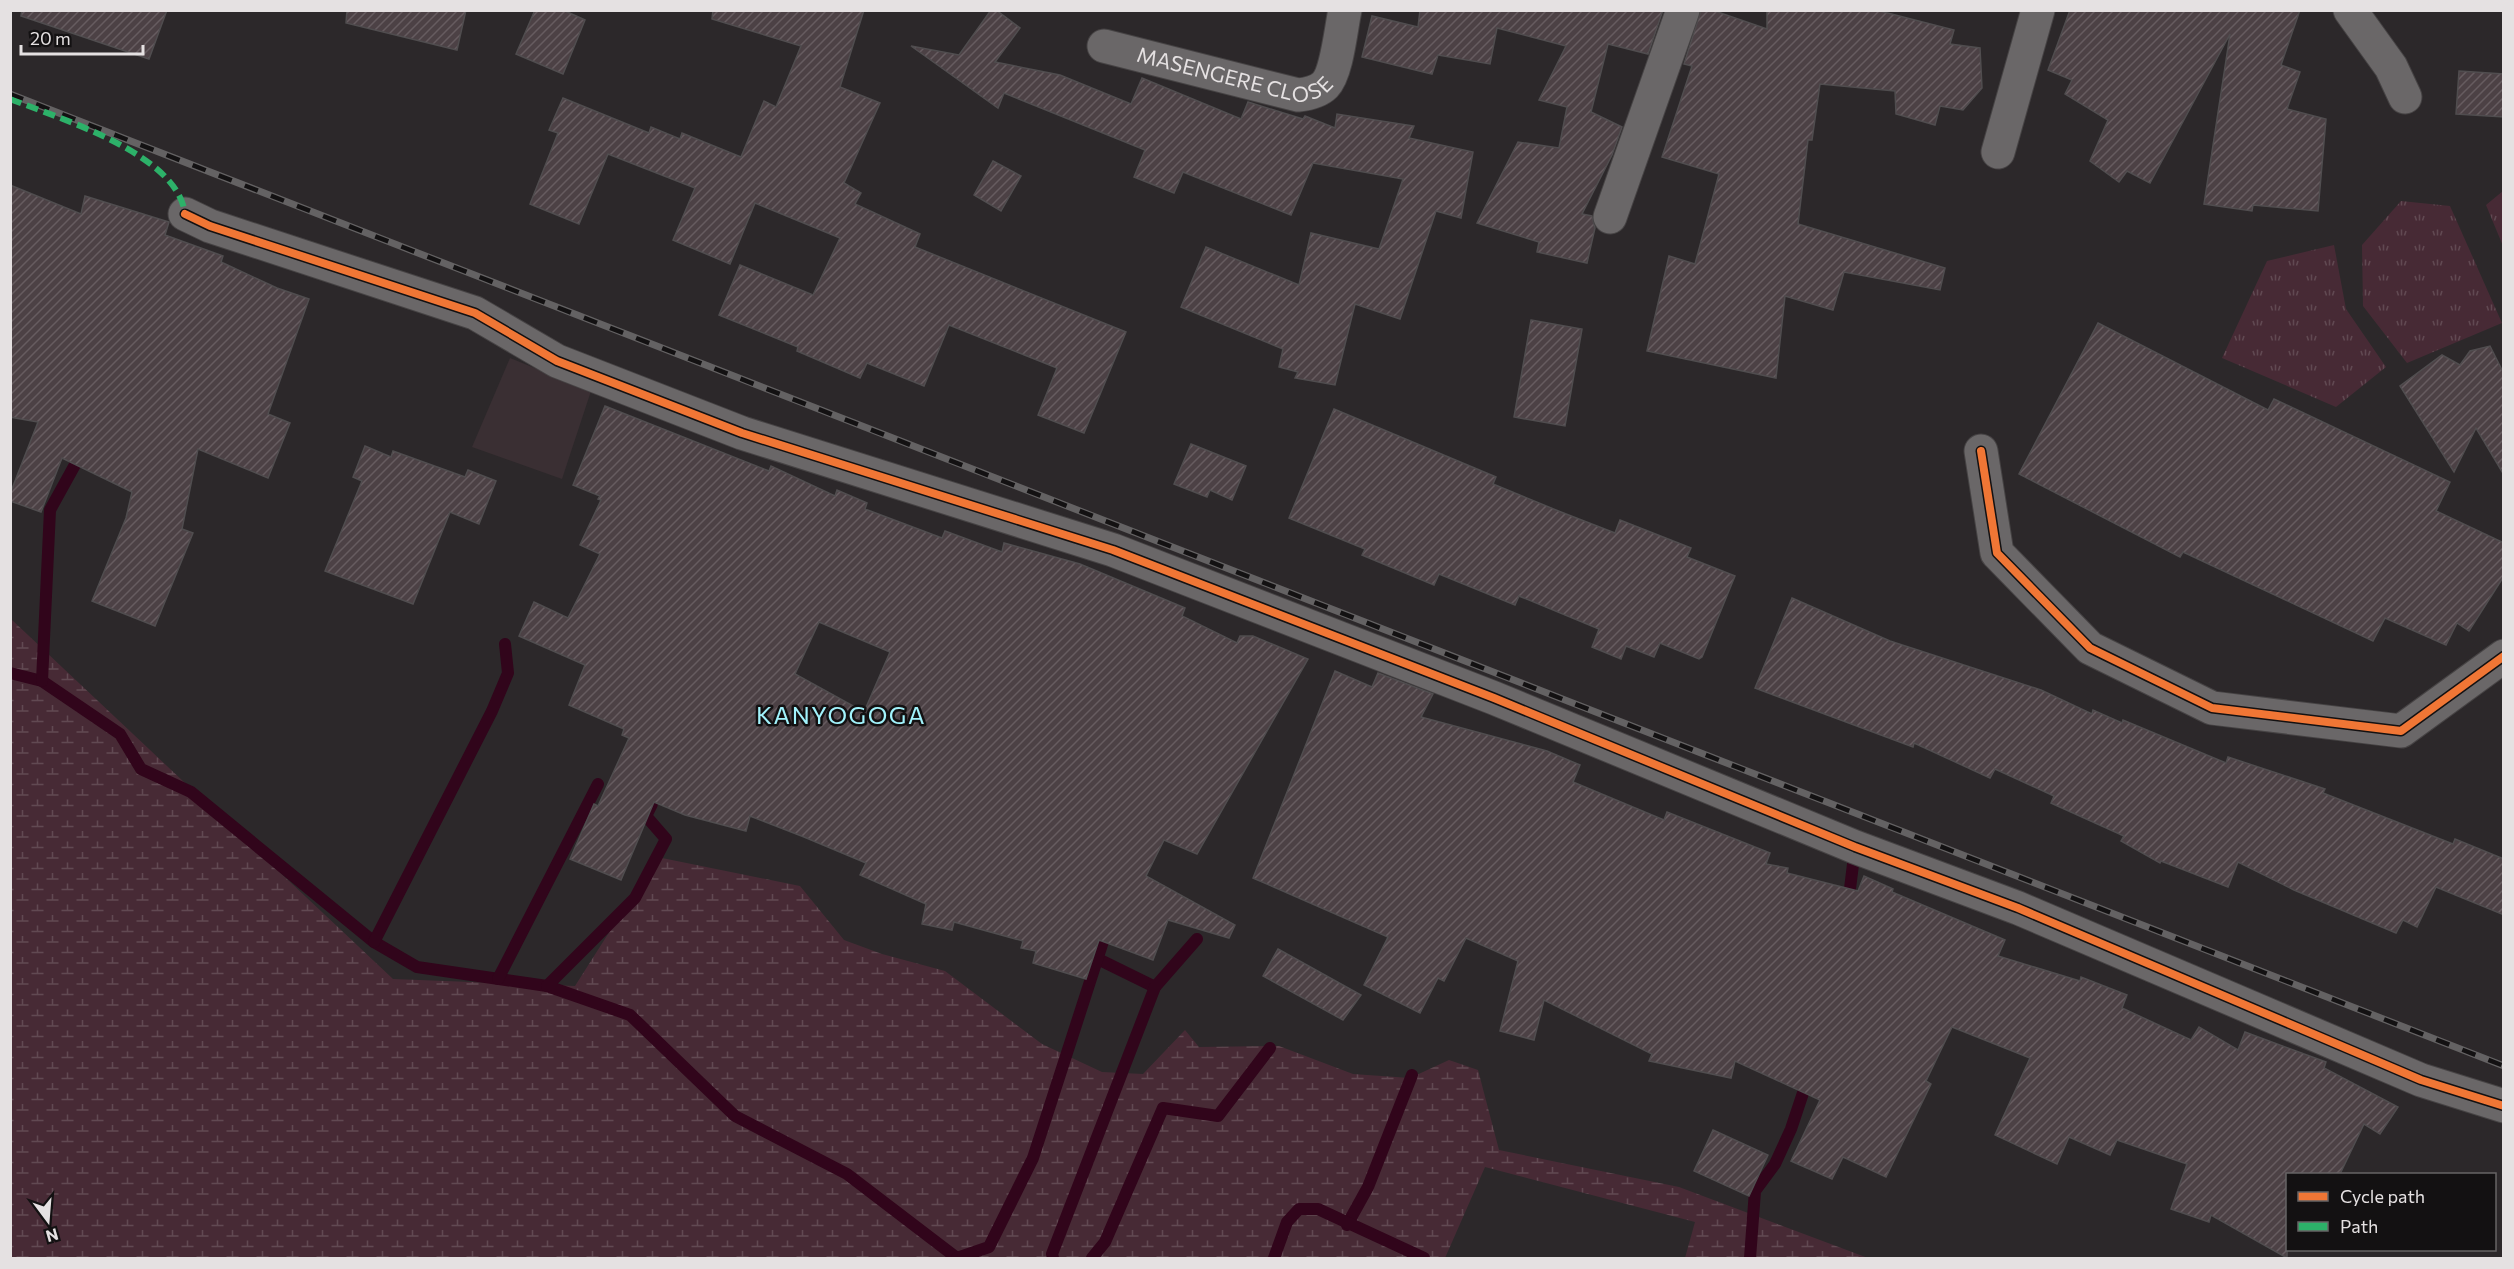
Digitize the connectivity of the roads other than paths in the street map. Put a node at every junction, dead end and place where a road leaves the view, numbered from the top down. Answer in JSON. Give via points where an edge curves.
{"nodes":[{"id":1,"x":1345,"y":10,"type":"edge"},
{"id":2,"x":1683,"y":10,"type":"edge"},
{"id":3,"x":2038,"y":10,"type":"edge"},
{"id":4,"x":2350,"y":10,"type":"edge"},
{"id":5,"x":1104,"y":46,"type":"dead end"},
{"id":6,"x":2405,"y":97,"type":"dead end"},
{"id":7,"x":1998,"y":152,"type":"dead end"},
{"id":8,"x":185,"y":214,"type":"dead end"},
{"id":9,"x":1610,"y":216,"type":"dead end"},
{"id":10,"x":1981,"y":451,"type":"dead end"},
{"id":11,"x":2504,"y":656,"type":"edge"},
{"id":12,"x":2504,"y":1107,"type":"edge"}],
"edges":[{"from":1,"to":5,"type":"street","name":"MASENGERE CLOSE","via":[[1331,76],[1325,86],[1309,94],[1299,95]]},
{"from":2,"to":9,"type":"street"},
{"from":3,"to":7,"type":"street"},
{"from":4,"to":6,"type":"street","via":[[2391,67]]},
{"from":8,"to":12,"type":"street","via":[[210,226],[476,313],[557,361],[742,433],[1113,550],[1494,698],[1855,847],[2018,908],[2421,1080]]},
{"from":10,"to":11,"type":"street","via":[[1997,554],[2090,648],[2212,708],[2401,731]]}]}
